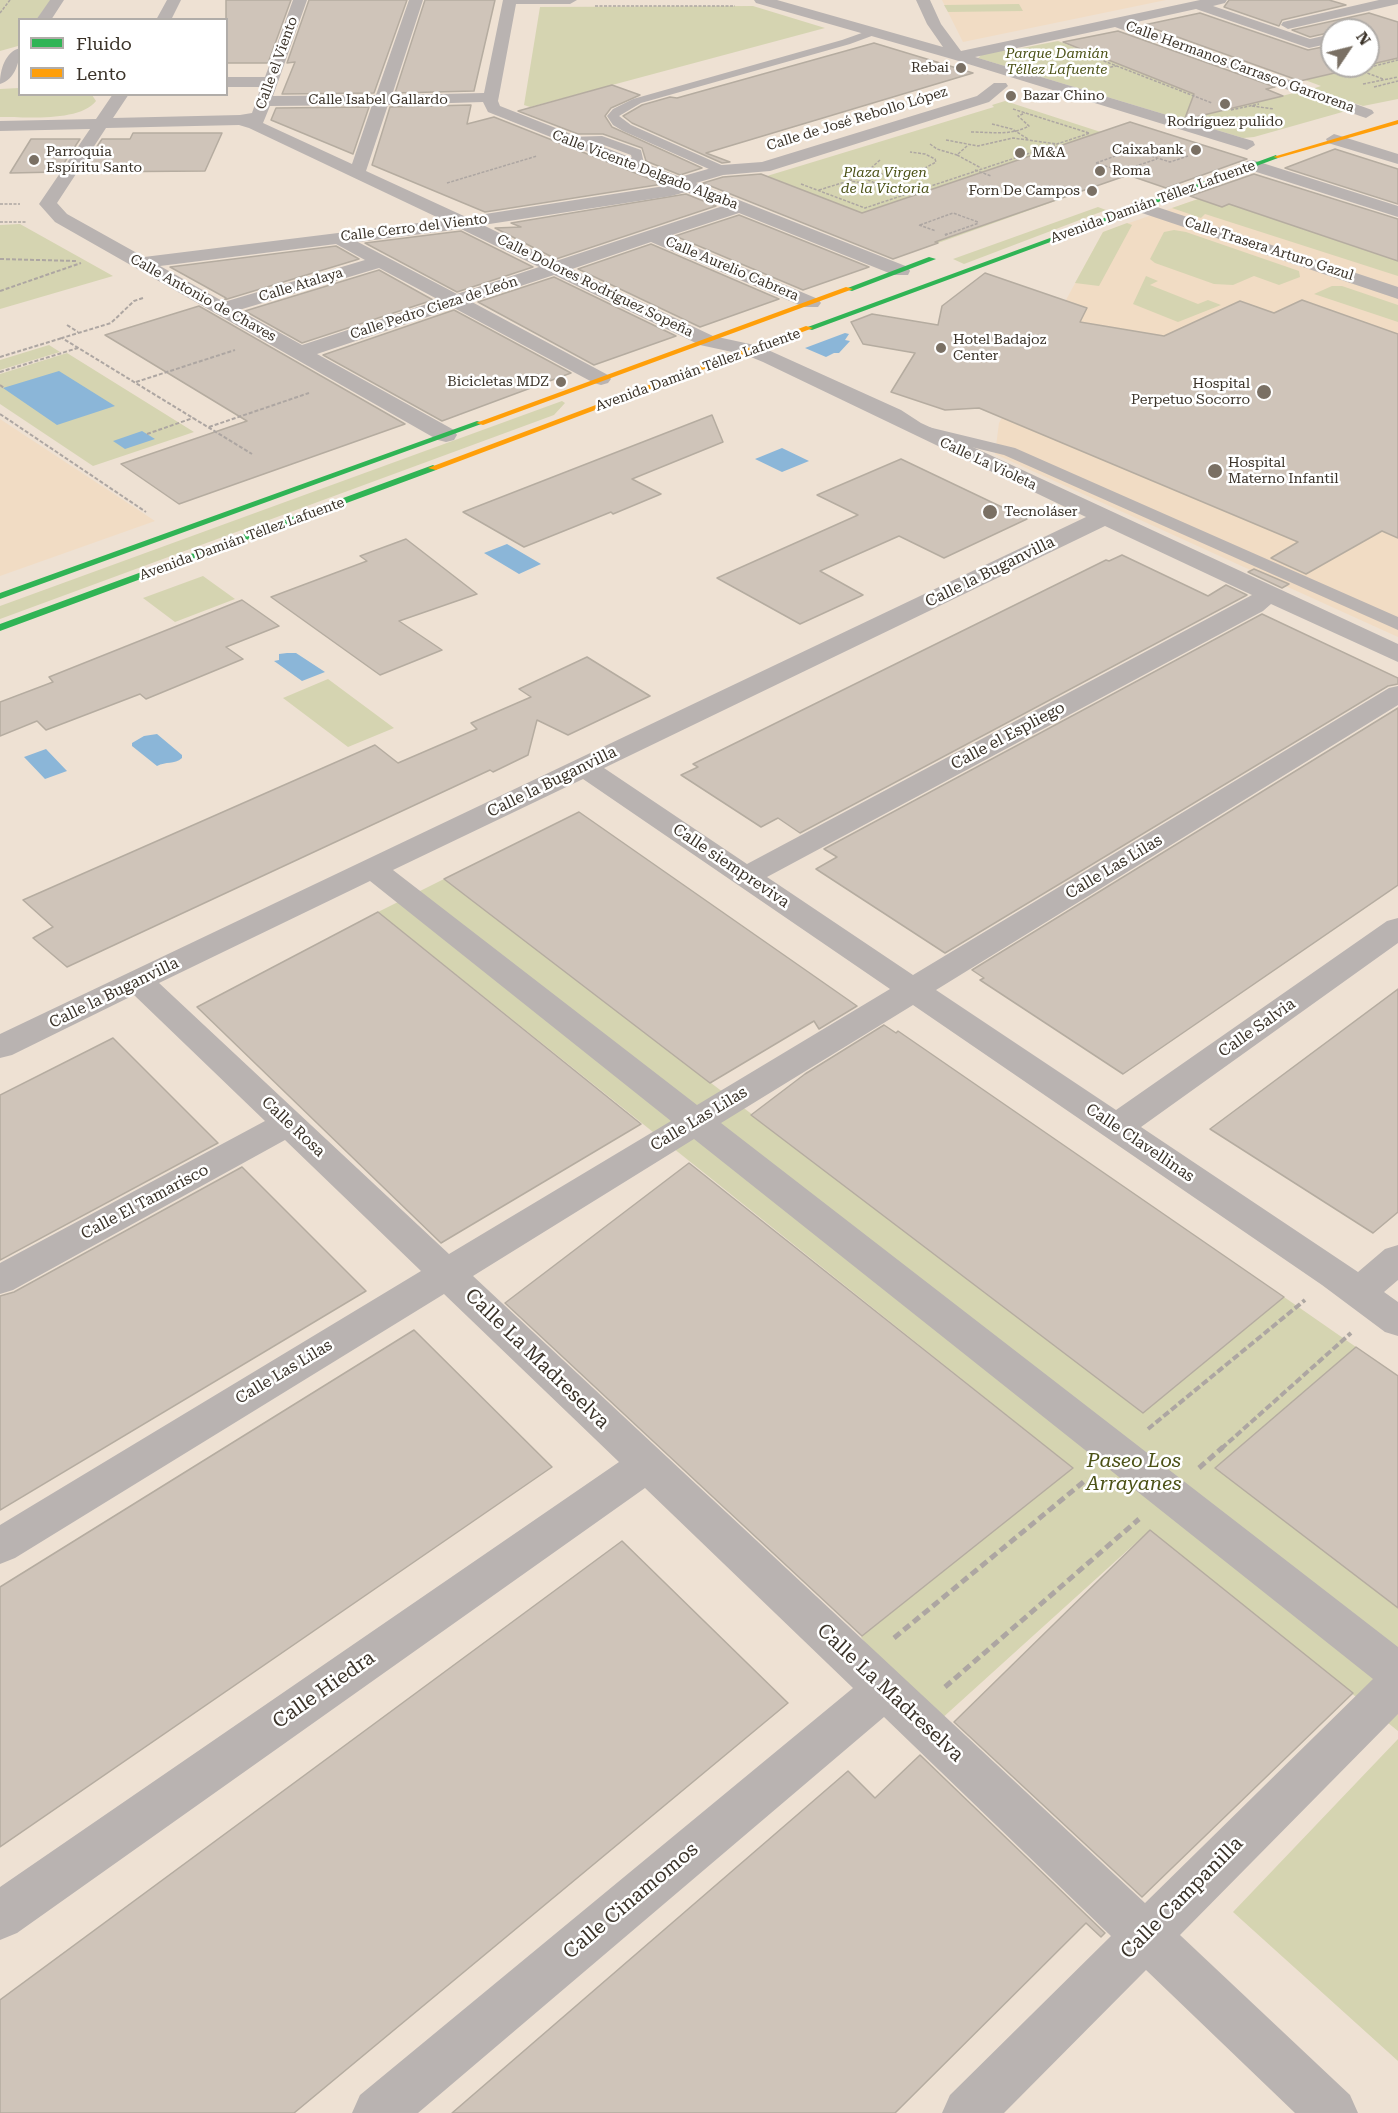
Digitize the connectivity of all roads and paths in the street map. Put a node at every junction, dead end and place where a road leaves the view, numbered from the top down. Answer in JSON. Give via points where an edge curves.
{"nodes":[{"id":1,"x":10,"y":0,"type":"edge"},
{"id":2,"x":57,"y":0,"type":"edge"},
{"id":3,"x":174,"y":0,"type":"edge"},
{"id":4,"x":300,"y":0,"type":"edge"},
{"id":5,"x":416,"y":0,"type":"edge"},
{"id":6,"x":510,"y":0,"type":"edge"},
{"id":7,"x":570,"y":0,"type":"edge"},
{"id":8,"x":761,"y":0,"type":"edge"},
{"id":9,"x":923,"y":0,"type":"edge"},
{"id":10,"x":1220,"y":0,"type":"edge"},
{"id":11,"x":1398,"y":0,"type":"edge"},
{"id":12,"x":1197,"y":5,"type":"junction"},
{"id":13,"x":592,"y":6,"type":"dead end"},
{"id":14,"x":735,"y":6,"type":"dead end"},
{"id":15,"x":0,"y":13,"type":"edge"},
{"id":16,"x":1338,"y":14,"type":"junction"},
{"id":17,"x":930,"y":15,"type":"junction"},
{"id":18,"x":44,"y":18,"type":"edge"},
{"id":19,"x":164,"y":18,"type":"edge"},
{"id":20,"x":1350,"y":18,"type":"edge"},
{"id":21,"x":1115,"y":22,"type":"junction"},
{"id":22,"x":1267,"y":29,"type":"junction"},
{"id":23,"x":873,"y":32,"type":"junction"},
{"id":24,"x":1320,"y":41,"type":"edge"},
{"id":25,"x":18,"y":52,"type":"edge"},
{"id":26,"x":0,"y":53,"type":"edge"},
{"id":27,"x":18,"y":53,"type":"edge"},
{"id":28,"x":1086,"y":54,"type":"dead end"},
{"id":29,"x":957,"y":56,"type":"junction"},
{"id":30,"x":1398,"y":60,"type":"edge"},
{"id":31,"x":1380,"y":64,"type":"edge"},
{"id":32,"x":1025,"y":78,"type":"junction"},
{"id":33,"x":1380,"y":78,"type":"edge"},
{"id":34,"x":0,"y":79,"type":"edge"},
{"id":35,"x":1383,"y":79,"type":"junction"},
{"id":36,"x":1398,"y":81,"type":"edge"},
{"id":37,"x":228,"y":82,"type":"edge"},
{"id":38,"x":269,"y":82,"type":"junction"},
{"id":39,"x":1362,"y":84,"type":"dead end"},
{"id":40,"x":1372,"y":87,"type":"dead end"},
{"id":41,"x":961,"y":90,"type":"dead end"},
{"id":42,"x":990,"y":94,"type":"junction"},
{"id":43,"x":120,"y":96,"type":"edge"},
{"id":44,"x":492,"y":97,"type":"junction"},
{"id":45,"x":383,"y":100,"type":"junction"},
{"id":46,"x":1260,"y":103,"type":"dead end"},
{"id":47,"x":1215,"y":104,"type":"dead end"},
{"id":48,"x":1223,"y":107,"type":"dead end"},
{"id":49,"x":1398,"y":112,"type":"edge"},
{"id":50,"x":1025,"y":113,"type":"junction"},
{"id":51,"x":1369,"y":114,"type":"junction"},
{"id":52,"x":254,"y":116,"type":"junction"},
{"id":53,"x":1345,"y":118,"type":"dead end"},
{"id":54,"x":1398,"y":122,"type":"edge"},
{"id":55,"x":102,"y":125,"type":"junction"},
{"id":56,"x":0,"y":126,"type":"edge"},
{"id":57,"x":976,"y":132,"type":"dead end"},
{"id":58,"x":994,"y":135,"type":"junction"},
{"id":59,"x":1334,"y":139,"type":"junction"},
{"id":60,"x":956,"y":140,"type":"dead end"},
{"id":61,"x":999,"y":140,"type":"junction"},
{"id":62,"x":575,"y":143,"type":"junction"},
{"id":63,"x":1255,"y":143,"type":"junction"},
{"id":64,"x":1058,"y":144,"type":"junction"},
{"id":65,"x":967,"y":146,"type":"junction"},
{"id":66,"x":943,"y":151,"type":"dead end"},
{"id":67,"x":1225,"y":153,"type":"dead end"},
{"id":68,"x":1158,"y":159,"type":"joint"},
{"id":69,"x":1398,"y":159,"type":"edge"},
{"id":70,"x":735,"y":163,"type":"junction"},
{"id":71,"x":1253,"y":165,"type":"junction"},
{"id":72,"x":869,"y":168,"type":"junction"},
{"id":73,"x":982,"y":168,"type":"junction"},
{"id":74,"x":845,"y":170,"type":"junction"},
{"id":75,"x":975,"y":170,"type":"junction"},
{"id":76,"x":357,"y":173,"type":"junction"},
{"id":77,"x":885,"y":175,"type":"junction"},
{"id":78,"x":991,"y":176,"type":"dead end"},
{"id":79,"x":861,"y":177,"type":"junction"},
{"id":80,"x":850,"y":181,"type":"junction"},
{"id":81,"x":799,"y":183,"type":"dead end"},
{"id":82,"x":682,"y":185,"type":"junction"},
{"id":83,"x":878,"y":186,"type":"junction"},
{"id":84,"x":818,"y":190,"type":"junction"},
{"id":85,"x":1178,"y":192,"type":"junction"},
{"id":86,"x":904,"y":195,"type":"junction"},
{"id":87,"x":406,"y":196,"type":"junction"},
{"id":88,"x":1108,"y":203,"type":"dead end"},
{"id":89,"x":1139,"y":206,"type":"junction"},
{"id":90,"x":738,"y":207,"type":"junction"},
{"id":91,"x":1398,"y":212,"type":"edge"},
{"id":92,"x":464,"y":223,"type":"junction"},
{"id":93,"x":919,"y":225,"type":"dead end"},
{"id":94,"x":945,"y":235,"type":"dead end"},
{"id":95,"x":653,"y":236,"type":"junction"},
{"id":96,"x":336,"y":237,"type":"junction"},
{"id":97,"x":947,"y":254,"type":"dead end"},
{"id":98,"x":0,"y":259,"type":"edge"},
{"id":99,"x":381,"y":261,"type":"junction"},
{"id":100,"x":140,"y":263,"type":"junction"},
{"id":101,"x":556,"y":268,"type":"junction"},
{"id":102,"x":893,"y":273,"type":"junction"},
{"id":103,"x":953,"y":276,"type":"junction"},
{"id":104,"x":182,"y":286,"type":"junction"},
{"id":105,"x":0,"y":291,"type":"edge"},
{"id":106,"x":1398,"y":292,"type":"edge"},
{"id":107,"x":457,"y":301,"type":"junction"},
{"id":108,"x":811,"y":303,"type":"junction"},
{"id":109,"x":222,"y":309,"type":"junction"},
{"id":110,"x":67,"y":325,"type":"dead end"},
{"id":111,"x":79,"y":333,"type":"junction"},
{"id":112,"x":62,"y":338,"type":"junction"},
{"id":113,"x":707,"y":341,"type":"junction"},
{"id":114,"x":79,"y":348,"type":"junction"},
{"id":115,"x":235,"y":350,"type":"dead end"},
{"id":116,"x":752,"y":350,"type":"junction"},
{"id":117,"x":300,"y":353,"type":"junction"},
{"id":118,"x":0,"y":357,"type":"edge"},
{"id":119,"x":0,"y":372,"type":"edge"},
{"id":120,"x":601,"y":380,"type":"junction"},
{"id":121,"x":136,"y":382,"type":"junction"},
{"id":122,"x":0,"y":385,"type":"edge"},
{"id":123,"x":4,"y":388,"type":"dead end"},
{"id":124,"x":309,"y":393,"type":"dead end"},
{"id":125,"x":0,"y":414,"type":"edge"},
{"id":126,"x":194,"y":418,"type":"junction"},
{"id":127,"x":558,"y":422,"type":"junction"},
{"id":128,"x":208,"y":427,"type":"junction"},
{"id":129,"x":913,"y":428,"type":"junction"},
{"id":130,"x":147,"y":434,"type":"dead end"},
{"id":131,"x":446,"y":435,"type":"junction"},
{"id":132,"x":252,"y":454,"type":"dead end"},
{"id":133,"x":1103,"y":518,"type":"junction"},
{"id":134,"x":177,"y":532,"type":"junction"},
{"id":135,"x":1269,"y":594,"type":"junction"},
{"id":136,"x":0,"y":597,"type":"edge"},
{"id":137,"x":1398,"y":624,"type":"edge"},
{"id":138,"x":0,"y":628,"type":"edge"},
{"id":139,"x":1398,"y":654,"type":"edge"},
{"id":140,"x":1398,"y":694,"type":"edge"},
{"id":141,"x":584,"y":766,"type":"junction"},
{"id":142,"x":372,"y":868,"type":"junction"},
{"id":143,"x":746,"y":876,"type":"junction"},
{"id":144,"x":1398,"y":928,"type":"edge"},
{"id":145,"x":879,"y":966,"type":"joint"},
{"id":146,"x":138,"y":981,"type":"junction"},
{"id":147,"x":913,"y":989,"type":"junction"},
{"id":148,"x":0,"y":1047,"type":"edge"},
{"id":149,"x":695,"y":1122,"type":"junction"},
{"id":150,"x":289,"y":1123,"type":"junction"},
{"id":151,"x":1116,"y":1127,"type":"junction"},
{"id":152,"x":1398,"y":1260,"type":"edge"},
{"id":153,"x":447,"y":1273,"type":"junction"},
{"id":154,"x":0,"y":1280,"type":"edge"},
{"id":155,"x":1359,"y":1293,"type":"junction"},
{"id":156,"x":1398,"y":1322,"type":"edge"},
{"id":157,"x":648,"y":1464,"type":"junction"},
{"id":158,"x":0,"y":1546,"type":"edge"},
{"id":159,"x":1398,"y":1673,"type":"edge"},
{"id":160,"x":1398,"y":1684,"type":"edge"},
{"id":161,"x":885,"y":1689,"type":"junction"},
{"id":162,"x":0,"y":1916,"type":"edge"},
{"id":163,"x":1145,"y":1935,"type":"junction"},
{"id":164,"x":378,"y":2113,"type":"edge"},
{"id":165,"x":968,"y":2113,"type":"edge"},
{"id":166,"x":1332,"y":2113,"type":"edge"}],
"edges":[{"from":1,"to":15,"type":"path"},
{"from":2,"to":18,"type":"street"},
{"from":3,"to":19,"type":"street"},
{"from":4,"to":38,"type":"street","name":"Calle el Viento"},
{"from":5,"to":45,"type":"street"},
{"from":6,"to":7,"type":"street"},
{"from":6,"to":44,"type":"street"},
{"from":8,"to":23,"type":"street"},
{"from":9,"to":17,"type":"street"},
{"from":10,"to":12,"type":"street"},
{"from":11,"to":16,"type":"street"},
{"from":12,"to":21,"type":"street"},
{"from":12,"to":22,"type":"street"},
{"from":13,"to":14,"type":"path"},
{"from":16,"to":20,"type":"street"},
{"from":16,"to":22,"type":"street"},
{"from":17,"to":23,"type":"street"},
{"from":17,"to":29,"type":"street"},
{"from":21,"to":29,"type":"street"},
{"from":21,"to":51,"type":"street","name":"Calle Hermanos Carrasco Garrorena"},
{"from":22,"to":24,"type":"street","via":[[1309,44]]},
{"from":23,"to":29,"type":"street"},
{"from":23,"to":70,"type":"lane","via":[[637,101],[613,116],[627,128]]},
{"from":25,"to":26,"type":"street"},
{"from":27,"to":34,"type":"street"},
{"from":28,"to":47,"type":"path"},
{"from":29,"to":32,"type":"street"},
{"from":30,"to":31,"type":"path"},
{"from":32,"to":42,"type":"street","name":"Calle de José Rebollo López"},
{"from":32,"to":63,"type":"street"},
{"from":33,"to":35,"type":"path"},
{"from":35,"to":36,"type":"path"},
{"from":35,"to":39,"type":"path"},
{"from":36,"to":40,"type":"path"},
{"from":37,"to":38,"type":"street"},
{"from":38,"to":52,"type":"street","name":"Calle el Viento"},
{"from":41,"to":42,"type":"street","name":"Calle de José Rebollo López"},
{"from":42,"to":50,"type":"path"},
{"from":42,"to":70,"type":"street","name":"Calle de José Rebollo López","via":[[764,167]]},
{"from":43,"to":55,"type":"street"},
{"from":44,"to":45,"type":"street","name":"Calle Isabel Gallardo"},
{"from":44,"to":62,"type":"street","name":"Calle Vicente Delgado Algaba","via":[[491,105],[501,114]]},
{"from":45,"to":52,"type":"street","name":"Calle Isabel Gallardo"},
{"from":45,"to":76,"type":"street"},
{"from":46,"to":48,"type":"path","via":[[1229,111]]},
{"from":49,"to":51,"type":"street"},
{"from":50,"to":58,"type":"path","via":[[1018,116],[1029,126]]},
{"from":50,"to":64,"type":"path","via":[[1090,133]]},
{"from":51,"to":53,"type":"street"},
{"from":51,"to":59,"type":"street","via":[[1332,130]]},
{"from":52,"to":55,"type":"street","name":"Calle Isabel Gallardo"},
{"from":52,"to":76,"type":"street","name":"Calle Dolores Rodríguez Sopeña"},
{"from":54,"to":59,"type":"street","name":"Avenida Damián Téllez Lafuente"},
{"from":55,"to":56,"type":"street","name":"Calle Isabel Gallardo"},
{"from":55,"to":100,"type":"street","name":"Calle Antonio de Chaves","via":[[48,204],[61,218]]},
{"from":57,"to":58,"type":"path"},
{"from":58,"to":61,"type":"path"},
{"from":59,"to":69,"type":"street"},
{"from":59,"to":71,"type":"street","name":"Avenida Damián Téllez Lafuente"},
{"from":60,"to":65,"type":"path"},
{"from":61,"to":64,"type":"path"},
{"from":61,"to":65,"type":"path","via":[[989,146]]},
{"from":62,"to":82,"type":"street","name":"Calle Vicente Delgado Algaba"},
{"from":62,"to":87,"type":"path"},
{"from":63,"to":67,"type":"street","name":"Avenida Damián Téllez Lafuente"},
{"from":63,"to":85,"type":"street","via":[[1258,153],[1184,181]]},
{"from":64,"to":73,"type":"path"},
{"from":65,"to":73,"type":"path","via":[[957,155]]},
{"from":66,"to":77,"type":"path","via":[[929,155],[936,160],[930,167]]},
{"from":68,"to":68,"type":"path","via":[[1121,171],[1095,163],[1132,150]]},
{"from":70,"to":82,"type":"street","name":"Calle de José Rebollo López"},
{"from":71,"to":85,"type":"street","name":"Avenida Damián Téllez Lafuente"},
{"from":71,"to":91,"type":"street"},
{"from":72,"to":74,"type":"path"},
{"from":72,"to":77,"type":"path"},
{"from":72,"to":79,"type":"path"},
{"from":73,"to":75,"type":"path"},
{"from":74,"to":79,"type":"path"},
{"from":74,"to":80,"type":"path"},
{"from":75,"to":78,"type":"path"},
{"from":75,"to":86,"type":"path"},
{"from":76,"to":87,"type":"street","name":"Calle Dolores Rodríguez Sopeña"},
{"from":77,"to":79,"type":"path"},
{"from":77,"to":83,"type":"path","via":[[878,180]]},
{"from":79,"to":80,"type":"path"},
{"from":79,"to":83,"type":"path"},
{"from":80,"to":83,"type":"path"},
{"from":80,"to":84,"type":"path"},
{"from":81,"to":84,"type":"path"},
{"from":82,"to":90,"type":"street","name":"Calle Vicente Delgado Algaba"},
{"from":82,"to":92,"type":"street","name":"Calle Cerro del Viento","via":[[671,191]]},
{"from":83,"to":86,"type":"path"},
{"from":84,"to":86,"type":"path","via":[[865,208]]},
{"from":85,"to":89,"type":"street","name":"Avenida Damián Téllez Lafuente"},
{"from":87,"to":92,"type":"street","name":"Calle Dolores Rodríguez Sopeña"},
{"from":88,"to":89,"type":"street"},
{"from":89,"to":103,"type":"street","name":"Avenida Damián Téllez Lafuente"},
{"from":89,"to":106,"type":"street","name":"Calle Trasera Arturo Gazul"},
{"from":90,"to":95,"type":"street","name":"Calle Pedro Cieza de León"},
{"from":90,"to":102,"type":"street","name":"Calle Vicente Delgado Algaba"},
{"from":92,"to":96,"type":"street","name":"Calle Cerro del Viento"},
{"from":92,"to":101,"type":"street","name":"Calle Dolores Rodríguez Sopeña"},
{"from":93,"to":94,"type":"path","via":[[952,213],[979,223]]},
{"from":95,"to":101,"type":"street","name":"Calle Pedro Cieza de León"},
{"from":95,"to":108,"type":"street","name":"Calle Aurelio Cabrera"},
{"from":96,"to":99,"type":"street"},
{"from":96,"to":100,"type":"street","name":"Calle Cerro del Viento"},
{"from":97,"to":102,"type":"street","name":"Avenida Damián Téllez Lafuente"},
{"from":98,"to":105,"type":"path","via":[[89,260]]},
{"from":99,"to":107,"type":"street"},
{"from":99,"to":109,"type":"street","name":"Calle Atalaya"},
{"from":100,"to":104,"type":"street","name":"Calle Antonio de Chaves"},
{"from":101,"to":107,"type":"street","name":"Calle Pedro Cieza de León"},
{"from":101,"to":113,"type":"street","name":"Calle Dolores Rodríguez Sopeña"},
{"from":102,"to":103,"type":"street"},
{"from":102,"to":108,"type":"street","name":"Avenida Damián Téllez Lafuente"},
{"from":102,"to":116,"type":"street","via":[[874,291],[754,335],[750,342]]},
{"from":103,"to":116,"type":"street","name":"Avenida Damián Téllez Lafuente"},
{"from":104,"to":109,"type":"street","name":"Calle Antonio de Chaves"},
{"from":104,"to":111,"type":"path","via":[[134,300],[111,323]]},
{"from":107,"to":117,"type":"street","name":"Calle Pedro Cieza de León"},
{"from":107,"to":120,"type":"street"},
{"from":108,"to":113,"type":"street","name":"Avenida Damián Téllez Lafuente"},
{"from":109,"to":117,"type":"street","name":"Calle Antonio de Chaves"},
{"from":110,"to":111,"type":"path"},
{"from":111,"to":112,"type":"path"},
{"from":112,"to":114,"type":"path"},
{"from":112,"to":118,"type":"path"},
{"from":113,"to":116,"type":"street","name":"Calle La Violeta"},
{"from":113,"to":120,"type":"street","name":"Avenida Damián Téllez Lafuente"},
{"from":113,"to":127,"type":"street","via":[[713,348],[706,355],[574,404]]},
{"from":114,"to":119,"type":"path"},
{"from":114,"to":121,"type":"path"},
{"from":115,"to":121,"type":"path"},
{"from":116,"to":127,"type":"street","name":"Avenida Damián Téllez Lafuente"},
{"from":116,"to":129,"type":"street","name":"Calle La Violeta"},
{"from":117,"to":131,"type":"street","name":"Calle Antonio de Chaves"},
{"from":120,"to":131,"type":"street","name":"Avenida Damián Téllez Lafuente"},
{"from":121,"to":126,"type":"path"},
{"from":122,"to":123,"type":"path"},
{"from":124,"to":128,"type":"path"},
{"from":125,"to":134,"type":"path"},
{"from":126,"to":128,"type":"path"},
{"from":126,"to":130,"type":"path"},
{"from":127,"to":138,"type":"street","name":"Avenida Damián Téllez Lafuente"},
{"from":128,"to":132,"type":"path"},
{"from":129,"to":133,"type":"street","name":"Calle La Violeta"},
{"from":129,"to":137,"type":"lane","via":[[1009,451]]},
{"from":131,"to":134,"type":"street","name":"Avenida Damián Téllez Lafuente"},
{"from":133,"to":135,"type":"street","name":"Calle La Violeta"},
{"from":133,"to":141,"type":"street","name":"Calle la Buganvilla"},
{"from":134,"to":136,"type":"street","name":"Avenida Damián Téllez Lafuente"},
{"from":135,"to":139,"type":"street","name":"Calle La Violeta"},
{"from":135,"to":143,"type":"street","name":"Calle el Espliego","via":[[1254,606]]},
{"from":140,"to":147,"type":"street","name":"Calle Las Lilas"},
{"from":141,"to":142,"type":"street","name":"Calle la Buganvilla"},
{"from":141,"to":143,"type":"street","name":"Calle siempreviva"},
{"from":142,"to":146,"type":"street","name":"Calle la Buganvilla"},
{"from":142,"to":149,"type":"street"},
{"from":143,"to":145,"type":"street","name":"Calle siempreviva"},
{"from":144,"to":151,"type":"street","name":"Calle Salvia"},
{"from":145,"to":147,"type":"street","name":"Calle Clavellinas"},
{"from":146,"to":148,"type":"street","name":"Calle la Buganvilla"},
{"from":146,"to":150,"type":"street","name":"Calle Rosa"},
{"from":147,"to":149,"type":"street","name":"Calle Las Lilas"},
{"from":147,"to":151,"type":"street","name":"Calle Clavellinas"},
{"from":149,"to":153,"type":"street","name":"Calle Las Lilas"},
{"from":149,"to":159,"type":"street"},
{"from":150,"to":153,"type":"street","name":"Calle Rosa"},
{"from":150,"to":154,"type":"street","name":"Calle El Tamarisco"},
{"from":151,"to":155,"type":"street","name":"Calle Clavellinas"},
{"from":152,"to":155,"type":"street"},
{"from":153,"to":157,"type":"street","name":"Calle La Madreselva"},
{"from":153,"to":158,"type":"street","name":"Calle Las Lilas"},
{"from":155,"to":156,"type":"street","name":"Calle Clavellinas"},
{"from":157,"to":161,"type":"street","name":"Calle La Madreselva"},
{"from":157,"to":162,"type":"street","name":"Calle Hiedra"},
{"from":160,"to":163,"type":"street","name":"Calle Campanilla"},
{"from":161,"to":163,"type":"street","name":"Calle La Madreselva"},
{"from":161,"to":164,"type":"street","name":"Calle Cinamomos"},
{"from":163,"to":165,"type":"street","name":"Calle Campanilla"},
{"from":163,"to":166,"type":"street","name":"Calle La Madreselva"}]}
